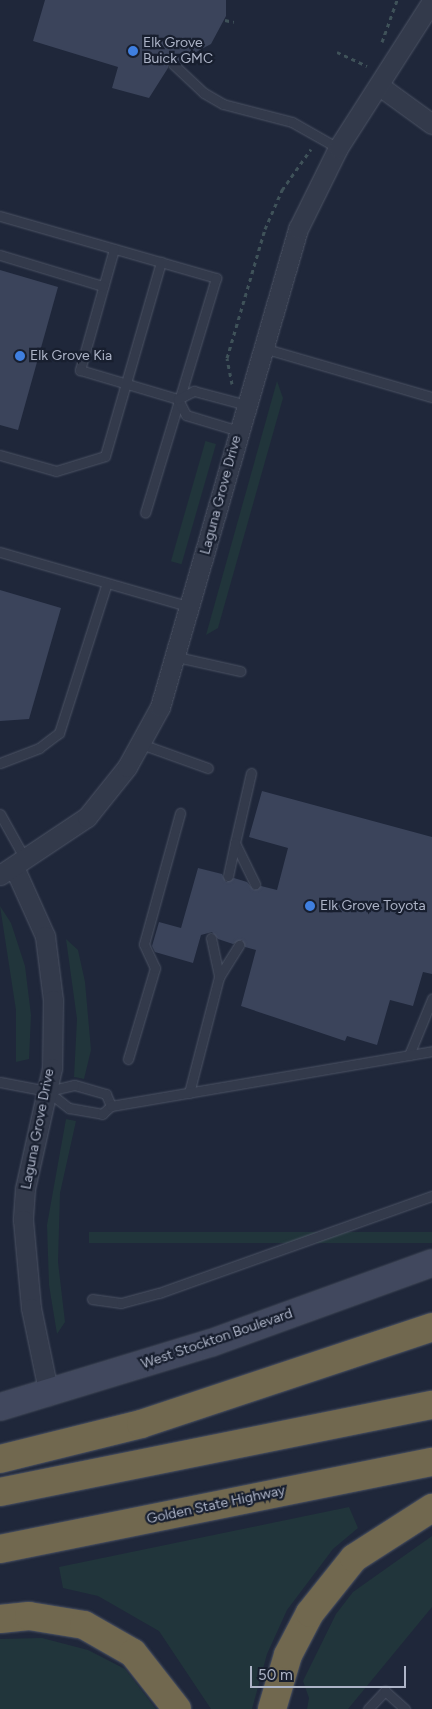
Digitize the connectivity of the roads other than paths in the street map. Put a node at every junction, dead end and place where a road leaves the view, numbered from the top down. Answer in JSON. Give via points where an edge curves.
{"nodes":[{"id":1,"x":432,"y":1,"type":"edge"},
{"id":2,"x":174,"y":64,"type":"dead end"},
{"id":3,"x":381,"y":87,"type":"junction"},
{"id":4,"x":432,"y":124,"type":"edge"},
{"id":5,"x":338,"y":148,"type":"junction"},
{"id":6,"x":0,"y":216,"type":"edge"},
{"id":7,"x":114,"y":249,"type":"junction"},
{"id":8,"x":0,"y":255,"type":"edge"},
{"id":9,"x":161,"y":262,"type":"junction"},
{"id":10,"x":104,"y":286,"type":"junction"},
{"id":11,"x":264,"y":348,"type":"junction"},
{"id":12,"x":125,"y":384,"type":"junction"},
{"id":13,"x":432,"y":397,"type":"edge"},
{"id":14,"x":178,"y":399,"type":"junction"},
{"id":15,"x":247,"y":405,"type":"junction"},
{"id":16,"x":239,"y":431,"type":"junction"},
{"id":17,"x":0,"y":455,"type":"edge"},
{"id":18,"x":145,"y":513,"type":"dead end"},
{"id":19,"x":0,"y":552,"type":"edge"},
{"id":20,"x":107,"y":583,"type":"junction"},
{"id":21,"x":191,"y":607,"type":"junction"},
{"id":22,"x":177,"y":657,"type":"junction"},
{"id":23,"x":240,"y":671,"type":"dead end"},
{"id":24,"x":141,"y":744,"type":"junction"},
{"id":25,"x":0,"y":762,"type":"edge"},
{"id":26,"x":208,"y":768,"type":"dead end"},
{"id":27,"x":252,"y":773,"type":"dead end"},
{"id":28,"x":180,"y":813,"type":"dead end"},
{"id":29,"x":0,"y":814,"type":"edge"},
{"id":30,"x":235,"y":843,"type":"junction"},
{"id":31,"x":8,"y":868,"type":"edge"},
{"id":32,"x":228,"y":876,"type":"dead end"},
{"id":33,"x":255,"y":884,"type":"dead end"},
{"id":34,"x":211,"y":938,"type":"dead end"},
{"id":35,"x":239,"y":945,"type":"dead end"},
{"id":36,"x":219,"y":978,"type":"junction"},
{"id":37,"x":432,"y":999,"type":"edge"},
{"id":38,"x":432,"y":1052,"type":"edge"},
{"id":39,"x":409,"y":1055,"type":"junction"},
{"id":40,"x":128,"y":1059,"type":"dead end"},
{"id":41,"x":0,"y":1082,"type":"edge"},
{"id":42,"x":47,"y":1091,"type":"junction"},
{"id":43,"x":189,"y":1093,"type":"junction"},
{"id":44,"x":111,"y":1106,"type":"junction"},
{"id":45,"x":432,"y":1196,"type":"edge"},
{"id":46,"x":432,"y":1263,"type":"edge"},
{"id":47,"x":92,"y":1299,"type":"dead end"},
{"id":48,"x":432,"y":1326,"type":"edge"},
{"id":49,"x":49,"y":1395,"type":"junction"},
{"id":50,"x":432,"y":1405,"type":"edge"},
{"id":51,"x":0,"y":1407,"type":"edge"},
{"id":52,"x":0,"y":1459,"type":"edge"},
{"id":53,"x":432,"y":1462,"type":"edge"},
{"id":54,"x":0,"y":1492,"type":"edge"},
{"id":55,"x":432,"y":1508,"type":"edge"},
{"id":56,"x":0,"y":1549,"type":"edge"},
{"id":57,"x":0,"y":1619,"type":"edge"},
{"id":58,"x":177,"y":1709,"type":"edge"},
{"id":59,"x":272,"y":1709,"type":"edge"},
{"id":60,"x":368,"y":1709,"type":"edge"},
{"id":61,"x":405,"y":1709,"type":"edge"}],
"edges":[{"from":1,"to":3,"type":"street","name":"Laguna Grove Drive"},
{"from":2,"to":5,"type":"lane","via":[[204,94],[224,104],[292,122]]},
{"from":3,"to":4,"type":"street"},
{"from":3,"to":5,"type":"street","name":"Laguna Grove Drive"},
{"from":5,"to":11,"type":"street","name":"Laguna Grove Drive","via":[[298,229]]},
{"from":6,"to":7,"type":"lane"},
{"from":7,"to":9,"type":"lane"},
{"from":7,"to":10,"type":"lane"},
{"from":8,"to":10,"type":"lane"},
{"from":9,"to":12,"type":"lane"},
{"from":9,"to":14,"type":"lane","via":[[216,278]]},
{"from":10,"to":12,"type":"lane","via":[[80,370]]},
{"from":11,"to":13,"type":"lane"},
{"from":11,"to":15,"type":"street","name":"Laguna Grove Drive"},
{"from":12,"to":14,"type":"lane"},
{"from":12,"to":17,"type":"lane","via":[[105,456],[56,471]]},
{"from":14,"to":15,"type":"lane","via":[[194,390]]},
{"from":14,"to":16,"type":"lane","via":[[186,415]]},
{"from":14,"to":18,"type":"lane"},
{"from":15,"to":16,"type":"street","name":"Laguna Grove Drive"},
{"from":16,"to":21,"type":"street","name":"Laguna Grove Drive"},
{"from":19,"to":20,"type":"lane"},
{"from":20,"to":21,"type":"lane"},
{"from":20,"to":25,"type":"lane","via":[[59,733],[38,748]]},
{"from":21,"to":22,"type":"street","name":"Laguna Grove Drive"},
{"from":22,"to":23,"type":"lane"},
{"from":22,"to":24,"type":"street","name":"Laguna Grove Drive"},
{"from":24,"to":26,"type":"lane"},
{"from":24,"to":31,"type":"street","name":"Laguna Grove Drive","via":[[113,789],[87,817]]},
{"from":27,"to":30,"type":"lane"},
{"from":28,"to":40,"type":"lane","via":[[144,944],[155,968]]},
{"from":29,"to":31,"type":"lane"},
{"from":30,"to":32,"type":"lane"},
{"from":30,"to":33,"type":"lane"},
{"from":31,"to":42,"type":"street","name":"Laguna Grove Drive","via":[[45,936],[50,964],[52,1059]]},
{"from":34,"to":36,"type":"lane"},
{"from":35,"to":36,"type":"lane"},
{"from":36,"to":43,"type":"lane"},
{"from":37,"to":39,"type":"lane"},
{"from":38,"to":39,"type":"lane"},
{"from":39,"to":43,"type":"lane"},
{"from":41,"to":42,"type":"lane"},
{"from":42,"to":44,"type":"lane","via":[[69,1108],[102,1114]]},
{"from":42,"to":44,"type":"lane","via":[[74,1084],[106,1094]]},
{"from":42,"to":49,"type":"street","name":"Laguna Grove Drive","via":[[25,1188],[23,1220],[31,1308]]},
{"from":43,"to":44,"type":"lane"},
{"from":45,"to":47,"type":"lane","via":[[159,1293],[121,1303]]},
{"from":46,"to":49,"type":"street","name":"West Stockton Boulevard"},
{"from":48,"to":52,"type":"highway","via":[[141,1424]]},
{"from":49,"to":51,"type":"street","name":"West Stockton Boulevard"},
{"from":50,"to":54,"type":"highway"},
{"from":53,"to":56,"type":"highway","name":"Golden State Highway"},
{"from":55,"to":59,"type":"highway","via":[[354,1558],[310,1613],[288,1655]]},
{"from":57,"to":58,"type":"highway","via":[[29,1616],[84,1625],[133,1653]]},
{"from":60,"to":61,"type":"lane","via":[[385,1691]]}]}
